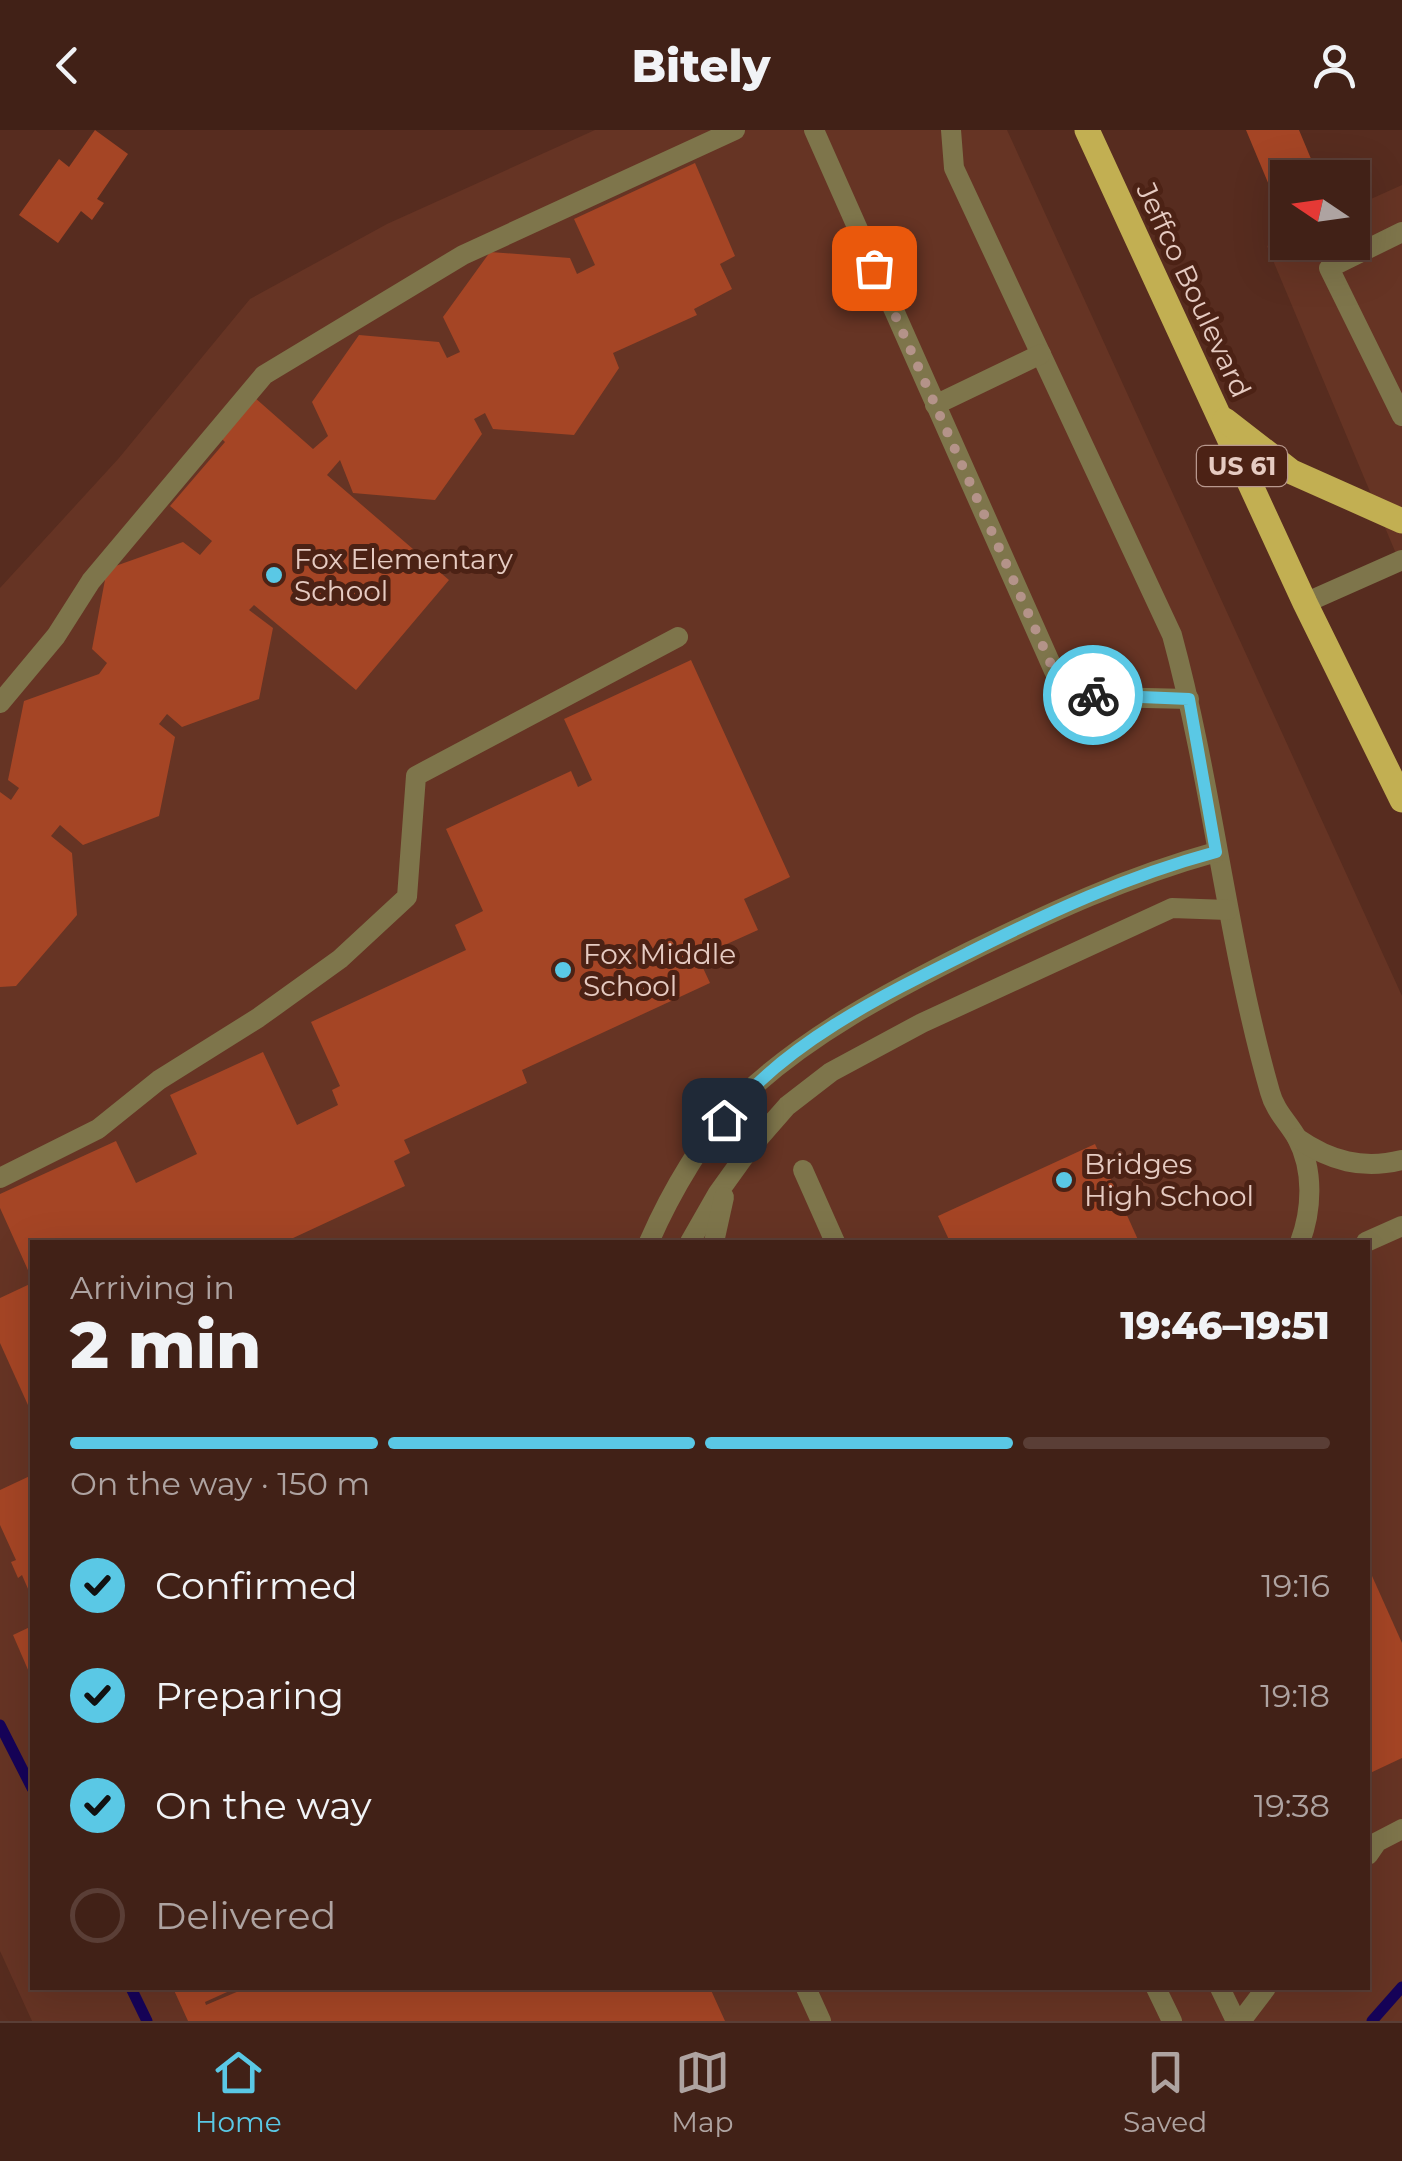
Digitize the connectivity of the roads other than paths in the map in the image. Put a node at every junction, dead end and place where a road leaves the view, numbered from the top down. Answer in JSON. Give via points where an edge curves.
{"nodes":[{"id":1,"x":735,"y":130,"type":"edge"},
{"id":2,"x":814,"y":130,"type":"edge"},
{"id":3,"x":951,"y":130,"type":"edge"},
{"id":4,"x":1087,"y":130,"type":"edge"},
{"id":5,"x":1402,"y":232,"type":"edge"},
{"id":6,"x":1041,"y":354,"type":"junction"},
{"id":7,"x":934,"y":406,"type":"junction"},
{"id":8,"x":1218,"y":413,"type":"junction"},
{"id":9,"x":1402,"y":416,"type":"edge"},
{"id":10,"x":1402,"y":522,"type":"edge"},
{"id":11,"x":1402,"y":560,"type":"edge"},
{"id":12,"x":1305,"y":602,"type":"junction"},
{"id":13,"x":678,"y":638,"type":"dead end"},
{"id":14,"x":1189,"y":699,"type":"junction"},
{"id":15,"x":0,"y":703,"type":"edge"},
{"id":16,"x":1402,"y":800,"type":"edge"},
{"id":17,"x":1216,"y":852,"type":"junction"},
{"id":18,"x":1228,"y":910,"type":"junction"},
{"id":19,"x":1297,"y":1138,"type":"junction"},
{"id":20,"x":1402,"y":1160,"type":"edge"},
{"id":21,"x":803,"y":1170,"type":"dead end"},
{"id":22,"x":733,"y":1172,"type":"junction"},
{"id":23,"x":0,"y":1178,"type":"edge"},
{"id":24,"x":1402,"y":1226,"type":"edge"},
{"id":25,"x":651,"y":1240,"type":"edge"},
{"id":26,"x":691,"y":1240,"type":"edge"},
{"id":27,"x":714,"y":1240,"type":"edge"},
{"id":28,"x":835,"y":1240,"type":"edge"},
{"id":29,"x":1300,"y":1240,"type":"edge"},
{"id":30,"x":1370,"y":1240,"type":"edge"},
{"id":31,"x":1402,"y":1829,"type":"edge"},
{"id":32,"x":1370,"y":1852,"type":"edge"},
{"id":33,"x":807,"y":1990,"type":"edge"},
{"id":34,"x":1157,"y":1990,"type":"edge"},
{"id":35,"x":1221,"y":1990,"type":"edge"},
{"id":36,"x":1264,"y":1990,"type":"edge"},
{"id":37,"x":821,"y":2021,"type":"edge"},
{"id":38,"x":1172,"y":2021,"type":"edge"},
{"id":39,"x":1238,"y":2021,"type":"edge"}],
"edges":[{"from":1,"to":15,"type":"lane","via":[[463,255],[264,375],[91,581]]},
{"from":2,"to":7,"type":"lane"},
{"from":3,"to":6,"type":"lane","via":[[954,168]]},
{"from":4,"to":8,"type":"main road","name":"Jeffco Boulevard","number":"US 61"},
{"from":5,"to":9,"type":"lane","via":[[1329,268]]},
{"from":6,"to":7,"type":"lane"},
{"from":6,"to":14,"type":"lane","via":[[1172,636]]},
{"from":7,"to":14,"type":"lane","via":[[1054,671],[1075,691]]},
{"from":8,"to":10,"type":"main road","via":[[1292,472]]},
{"from":8,"to":12,"type":"main road","name":"Jeffco Boulevard","number":"US 61"},
{"from":11,"to":12,"type":"lane"},
{"from":12,"to":16,"type":"main road","name":"Jeffco Boulevard","number":"US 61"},
{"from":13,"to":23,"type":"lane","via":[[416,776],[407,897],[340,959],[159,1080],[98,1129]]},
{"from":14,"to":17,"type":"lane"},
{"from":17,"to":18,"type":"lane"},
{"from":17,"to":25,"type":"lane","via":[[1081,897],[830,1027],[742,1097],[687,1168]]},
{"from":18,"to":19,"type":"lane","via":[[1271,1098]]},
{"from":18,"to":22,"type":"lane","via":[[1172,908],[922,1023],[808,1088],[770,1123]]},
{"from":19,"to":20,"type":"lane","via":[[1355,1164]]},
{"from":19,"to":29,"type":"lane","via":[[1310,1202]]},
{"from":21,"to":28,"type":"lane"},
{"from":22,"to":26,"type":"lane"},
{"from":22,"to":27,"type":"lane"},
{"from":24,"to":30,"type":"lane"},
{"from":31,"to":32,"type":"lane"},
{"from":33,"to":37,"type":"lane"},
{"from":34,"to":38,"type":"lane"},
{"from":35,"to":39,"type":"lane"},
{"from":36,"to":39,"type":"lane"}]}
